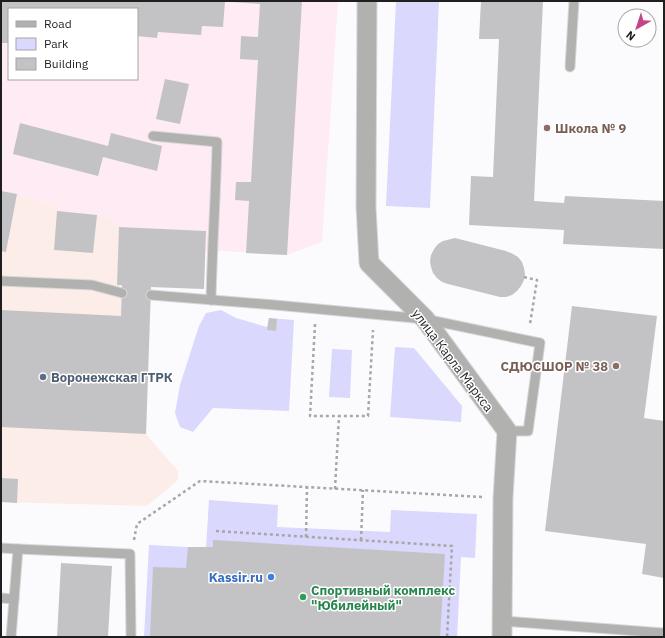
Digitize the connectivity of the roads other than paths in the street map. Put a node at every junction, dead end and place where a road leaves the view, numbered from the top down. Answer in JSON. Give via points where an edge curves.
{"nodes":[{"id":1,"x":367,"y":1,"type":"edge"},
{"id":2,"x":574,"y":1,"type":"edge"},
{"id":3,"x":570,"y":66,"type":"dead end"},
{"id":4,"x":153,"y":136,"type":"dead end"},
{"id":5,"x":1,"y":281,"type":"edge"},
{"id":6,"x":122,"y":293,"type":"dead end"},
{"id":7,"x":151,"y":295,"type":"dead end"},
{"id":8,"x":211,"y":300,"type":"junction"},
{"id":9,"x":425,"y":319,"type":"junction"},
{"id":10,"x":507,"y":431,"type":"junction"},
{"id":11,"x":1,"y":548,"type":"edge"},
{"id":12,"x":18,"y":549,"type":"junction"},
{"id":13,"x":1,"y":598,"type":"edge"},
{"id":14,"x":14,"y":599,"type":"junction"},
{"id":15,"x":502,"y":629,"type":"edge"},
{"id":16,"x":664,"y":633,"type":"edge"},
{"id":17,"x":11,"y":637,"type":"edge"},
{"id":18,"x":131,"y":637,"type":"edge"}],
"edges":[{"from":1,"to":9,"type":"street","name":"улица Карла Маркса","via":[[366,207],[370,263]]},
{"from":2,"to":3,"type":"lane"},
{"from":4,"to":8,"type":"lane","via":[[217,142]]},
{"from":5,"to":6,"type":"lane","via":[[92,285]]},
{"from":7,"to":8,"type":"lane"},
{"from":8,"to":9,"type":"lane"},
{"from":9,"to":10,"type":"street","name":"улица Карла Маркса"},
{"from":9,"to":10,"type":"lane","via":[[540,343],[528,431]]},
{"from":10,"to":15,"type":"street","via":[[503,498]]},
{"from":11,"to":12,"type":"lane"},
{"from":12,"to":14,"type":"lane"},
{"from":12,"to":18,"type":"lane","via":[[130,554]]},
{"from":13,"to":14,"type":"lane"},
{"from":14,"to":17,"type":"lane"},
{"from":15,"to":16,"type":"lane"}]}
